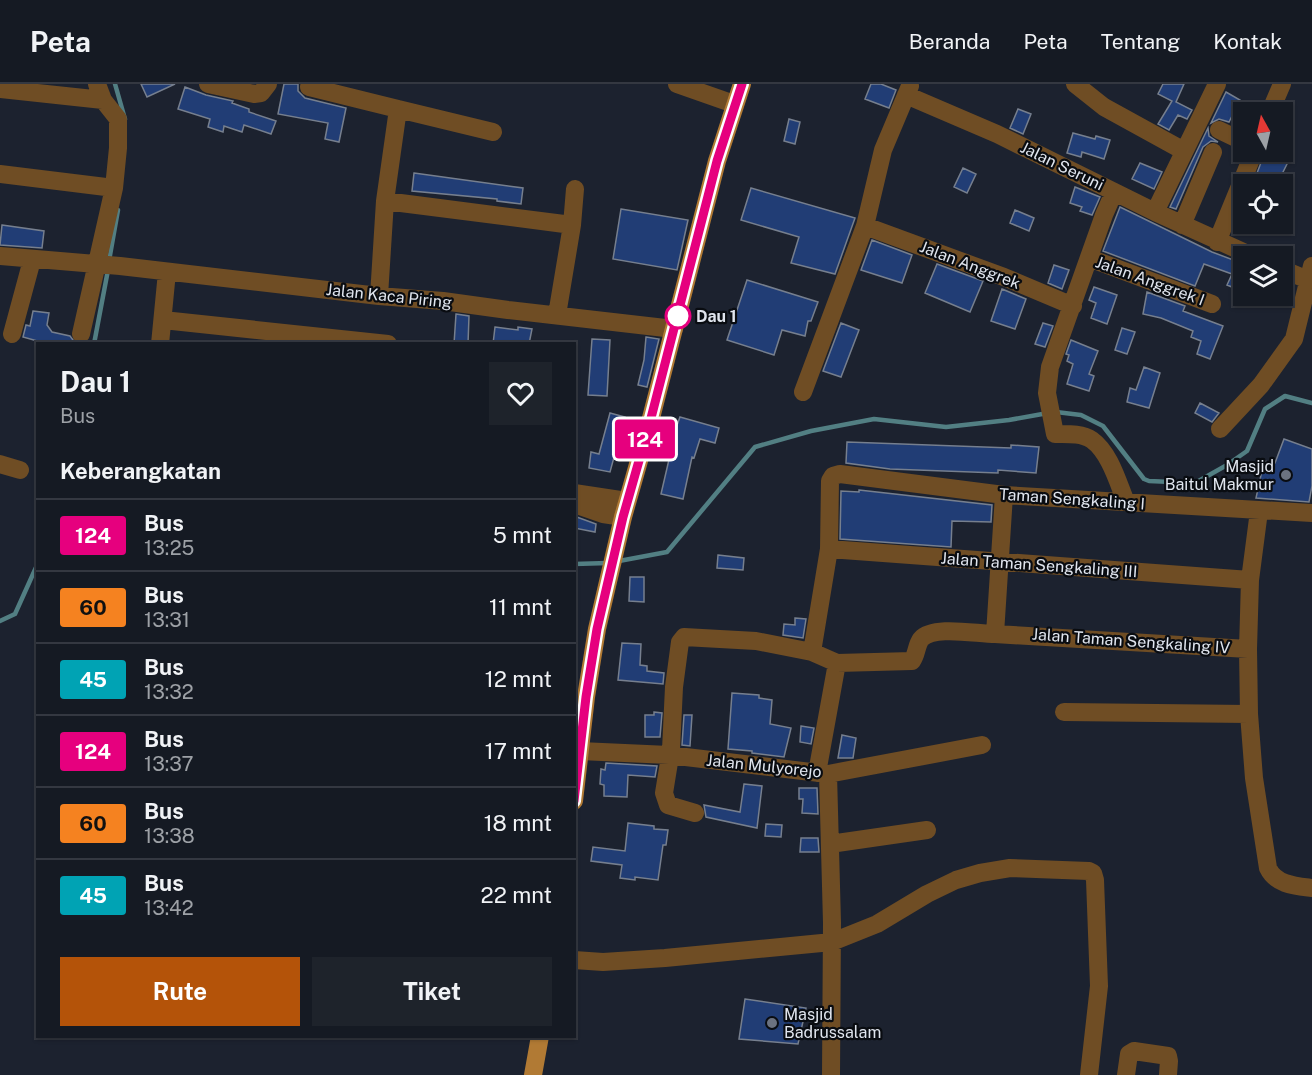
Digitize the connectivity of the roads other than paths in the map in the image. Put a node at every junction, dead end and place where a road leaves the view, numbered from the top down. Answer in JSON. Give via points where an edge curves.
{"nodes":[{"id":1,"x":208,"y":84,"type":"edge"},
{"id":2,"x":268,"y":84,"type":"edge"},
{"id":3,"x":677,"y":84,"type":"edge"},
{"id":4,"x":742,"y":84,"type":"edge"},
{"id":5,"x":1076,"y":84,"type":"edge"},
{"id":6,"x":1217,"y":84,"type":"edge"},
{"id":7,"x":1282,"y":84,"type":"edge"},
{"id":8,"x":309,"y":87,"type":"dead end"},
{"id":9,"x":909,"y":87,"type":"edge"},
{"id":10,"x":0,"y":89,"type":"edge"},
{"id":11,"x":100,"y":92,"type":"edge"},
{"id":12,"x":1274,"y":102,"type":"edge"},
{"id":13,"x":734,"y":104,"type":"junction"},
{"id":14,"x":398,"y":109,"type":"junction"},
{"id":15,"x":1219,"y":130,"type":"dead end"},
{"id":16,"x":494,"y":132,"type":"dead end"},
{"id":17,"x":1233,"y":137,"type":"edge"},
{"id":18,"x":1184,"y":151,"type":"junction"},
{"id":19,"x":1213,"y":152,"type":"dead end"},
{"id":20,"x":1250,"y":162,"type":"edge"},
{"id":21,"x":0,"y":174,"type":"edge"},
{"id":22,"x":114,"y":188,"type":"junction"},
{"id":23,"x":575,"y":189,"type":"dead end"},
{"id":24,"x":1114,"y":192,"type":"junction"},
{"id":25,"x":385,"y":201,"type":"junction"},
{"id":26,"x":1155,"y":213,"type":"junction"},
{"id":27,"x":572,"y":225,"type":"junction"},
{"id":28,"x":1182,"y":225,"type":"junction"},
{"id":29,"x":865,"y":226,"type":"junction"},
{"id":30,"x":1217,"y":242,"type":"junction"},
{"id":31,"x":1233,"y":248,"type":"edge"},
{"id":32,"x":0,"y":256,"type":"edge"},
{"id":33,"x":1089,"y":258,"type":"junction"},
{"id":34,"x":32,"y":260,"type":"junction"},
{"id":35,"x":107,"y":266,"type":"junction"},
{"id":36,"x":1293,"y":271,"type":"edge"},
{"id":37,"x":167,"y":272,"type":"junction"},
{"id":38,"x":1310,"y":273,"type":"edge"},
{"id":39,"x":379,"y":296,"type":"junction"},
{"id":40,"x":1212,"y":304,"type":"dead end"},
{"id":41,"x":1073,"y":306,"type":"junction"},
{"id":42,"x":557,"y":315,"type":"junction"},
{"id":43,"x":163,"y":320,"type":"junction"},
{"id":44,"x":674,"y":329,"type":"junction"},
{"id":45,"x":12,"y":334,"type":"dead end"},
{"id":46,"x":81,"y":334,"type":"dead end"},
{"id":47,"x":212,"y":335,"type":"edge"},
{"id":48,"x":160,"y":342,"type":"edge"},
{"id":49,"x":349,"y":342,"type":"edge"},
{"id":50,"x":803,"y":392,"type":"dead end"},
{"id":51,"x":1220,"y":429,"type":"dead end"},
{"id":52,"x":0,"y":464,"type":"edge"},
{"id":53,"x":20,"y":470,"type":"dead end"},
{"id":54,"x":576,"y":494,"type":"edge"},
{"id":55,"x":1004,"y":495,"type":"junction"},
{"id":56,"x":1126,"y":502,"type":"junction"},
{"id":57,"x":576,"y":505,"type":"edge"},
{"id":58,"x":625,"y":509,"type":"junction"},
{"id":59,"x":1259,"y":511,"type":"junction"},
{"id":60,"x":1312,"y":513,"type":"edge"},
{"id":61,"x":829,"y":549,"type":"junction"},
{"id":62,"x":998,"y":561,"type":"junction"},
{"id":63,"x":1250,"y":580,"type":"junction"},
{"id":64,"x":995,"y":634,"type":"junction"},
{"id":65,"x":1248,"y":649,"type":"junction"},
{"id":66,"x":812,"y":652,"type":"junction"},
{"id":67,"x":837,"y":663,"type":"junction"},
{"id":68,"x":1064,"y":712,"type":"dead end"},
{"id":69,"x":1249,"y":714,"type":"junction"},
{"id":70,"x":982,"y":745,"type":"dead end"},
{"id":71,"x":580,"y":751,"type":"junction"},
{"id":72,"x":669,"y":755,"type":"junction"},
{"id":73,"x":822,"y":773,"type":"junction"},
{"id":74,"x":576,"y":784,"type":"edge"},
{"id":75,"x":695,"y":813,"type":"dead end"},
{"id":76,"x":927,"y":830,"type":"dead end"},
{"id":77,"x":830,"y":844,"type":"junction"},
{"id":78,"x":1312,"y":888,"type":"edge"},
{"id":79,"x":832,"y":936,"type":"junction"},
{"id":80,"x":576,"y":960,"type":"edge"},
{"id":81,"x":540,"y":1038,"type":"edge"},
{"id":82,"x":533,"y":1075,"type":"edge"},
{"id":83,"x":831,"y":1075,"type":"edge"},
{"id":84,"x":1089,"y":1075,"type":"edge"},
{"id":85,"x":1126,"y":1075,"type":"edge"},
{"id":86,"x":1168,"y":1075,"type":"edge"}],
"edges":[{"from":1,"to":2,"type":"street","via":[[254,94],[261,93]]},
{"from":3,"to":13,"type":"street"},
{"from":4,"to":13,"type":"main road"},
{"from":5,"to":18,"type":"street","via":[[1104,107]]},
{"from":6,"to":18,"type":"street"},
{"from":7,"to":12,"type":"street"},
{"from":8,"to":14,"type":"street"},
{"from":9,"to":24,"type":"street","name":"Jalan Seruni"},
{"from":9,"to":29,"type":"street","via":[[883,150]]},
{"from":10,"to":11,"type":"street"},
{"from":11,"to":22,"type":"street","via":[[118,119]]},
{"from":13,"to":44,"type":"main road"},
{"from":14,"to":16,"type":"street"},
{"from":14,"to":25,"type":"street"},
{"from":15,"to":17,"type":"street"},
{"from":18,"to":26,"type":"street"},
{"from":19,"to":28,"type":"street"},
{"from":20,"to":30,"type":"street"},
{"from":21,"to":22,"type":"street"},
{"from":22,"to":35,"type":"street"},
{"from":23,"to":27,"type":"street"},
{"from":24,"to":26,"type":"street","name":"Jalan Seruni"},
{"from":24,"to":33,"type":"street"},
{"from":25,"to":27,"type":"street"},
{"from":25,"to":39,"type":"street"},
{"from":26,"to":28,"type":"street","name":"Jalan Seruni"},
{"from":27,"to":42,"type":"street"},
{"from":28,"to":30,"type":"street","name":"Jalan Seruni"},
{"from":29,"to":41,"type":"street","name":"Jalan Anggrek"},
{"from":29,"to":50,"type":"street"},
{"from":30,"to":31,"type":"street","name":"Jalan Seruni"},
{"from":32,"to":34,"type":"street","name":"Jalan Kaca Piring"},
{"from":33,"to":40,"type":"street","name":"Jalan Anggrek I"},
{"from":33,"to":41,"type":"street"},
{"from":34,"to":35,"type":"street","name":"Jalan Kaca Piring"},
{"from":34,"to":45,"type":"street"},
{"from":35,"to":37,"type":"street","name":"Jalan Kaca Piring"},
{"from":35,"to":46,"type":"street"},
{"from":36,"to":38,"type":"street"},
{"from":37,"to":39,"type":"street","name":"Jalan Kaca Piring"},
{"from":37,"to":43,"type":"street"},
{"from":38,"to":51,"type":"street","via":[[1294,339],[1261,385]]},
{"from":39,"to":42,"type":"street","name":"Jalan Kaca Piring"},
{"from":41,"to":56,"type":"street","via":[[1050,367],[1047,393],[1052,424],[1055,434],[1078,435],[1092,441],[1106,456]]},
{"from":42,"to":44,"type":"street","name":"Jalan Kaca Piring"},
{"from":43,"to":47,"type":"street"},
{"from":43,"to":48,"type":"street"},
{"from":44,"to":58,"type":"main road"},
{"from":47,"to":49,"type":"street"},
{"from":52,"to":53,"type":"street"},
{"from":54,"to":58,"type":"street"},
{"from":55,"to":56,"type":"street","name":"Taman Sengkaling I"},
{"from":55,"to":61,"type":"street","name":"Taman Sengkaling I","via":[[833,476]]},
{"from":55,"to":62,"type":"street"},
{"from":56,"to":59,"type":"street","name":"Taman Sengkaling I"},
{"from":57,"to":58,"type":"street","via":[[603,514]]},
{"from":58,"to":71,"type":"main road","via":[[597,629]]},
{"from":59,"to":60,"type":"street","name":"Taman Sengkaling I"},
{"from":59,"to":63,"type":"street"},
{"from":61,"to":62,"type":"street","name":"Jalan Taman Sengkaling III"},
{"from":61,"to":66,"type":"street"},
{"from":62,"to":63,"type":"street","name":"Jalan Taman Sengkaling III"},
{"from":62,"to":64,"type":"street"},
{"from":63,"to":65,"type":"street"},
{"from":64,"to":65,"type":"street","name":"Jalan Taman Sengkaling IV"},
{"from":64,"to":67,"type":"street","name":"Jalan Taman Sengkaling IV","via":[[936,631],[922,638],[912,661]]},
{"from":65,"to":69,"type":"street"},
{"from":66,"to":67,"type":"street"},
{"from":66,"to":72,"type":"street","via":[[756,641],[684,637],[674,687]]},
{"from":67,"to":73,"type":"street"},
{"from":68,"to":69,"type":"street"},
{"from":69,"to":78,"type":"street","via":[[1268,868],[1277,880]]},
{"from":70,"to":73,"type":"street","name":"Jalan Mulyorejo"},
{"from":71,"to":72,"type":"street","name":"Jalan Mulyorejo"},
{"from":71,"to":74,"type":"main road"},
{"from":72,"to":73,"type":"street","name":"Jalan Mulyorejo"},
{"from":72,"to":75,"type":"street","via":[[665,800],[668,805]]},
{"from":73,"to":77,"type":"street"},
{"from":76,"to":77,"type":"street"},
{"from":77,"to":79,"type":"street"},
{"from":79,"to":80,"type":"street","via":[[665,958]]},
{"from":79,"to":83,"type":"street"},
{"from":79,"to":84,"type":"street","via":[[877,924],[956,880],[992,870],[1026,868],[1093,873],[1099,986]]},
{"from":81,"to":82,"type":"main road"},
{"from":85,"to":86,"type":"street","via":[[1129,1054],[1134,1051],[1168,1056]]}]}
